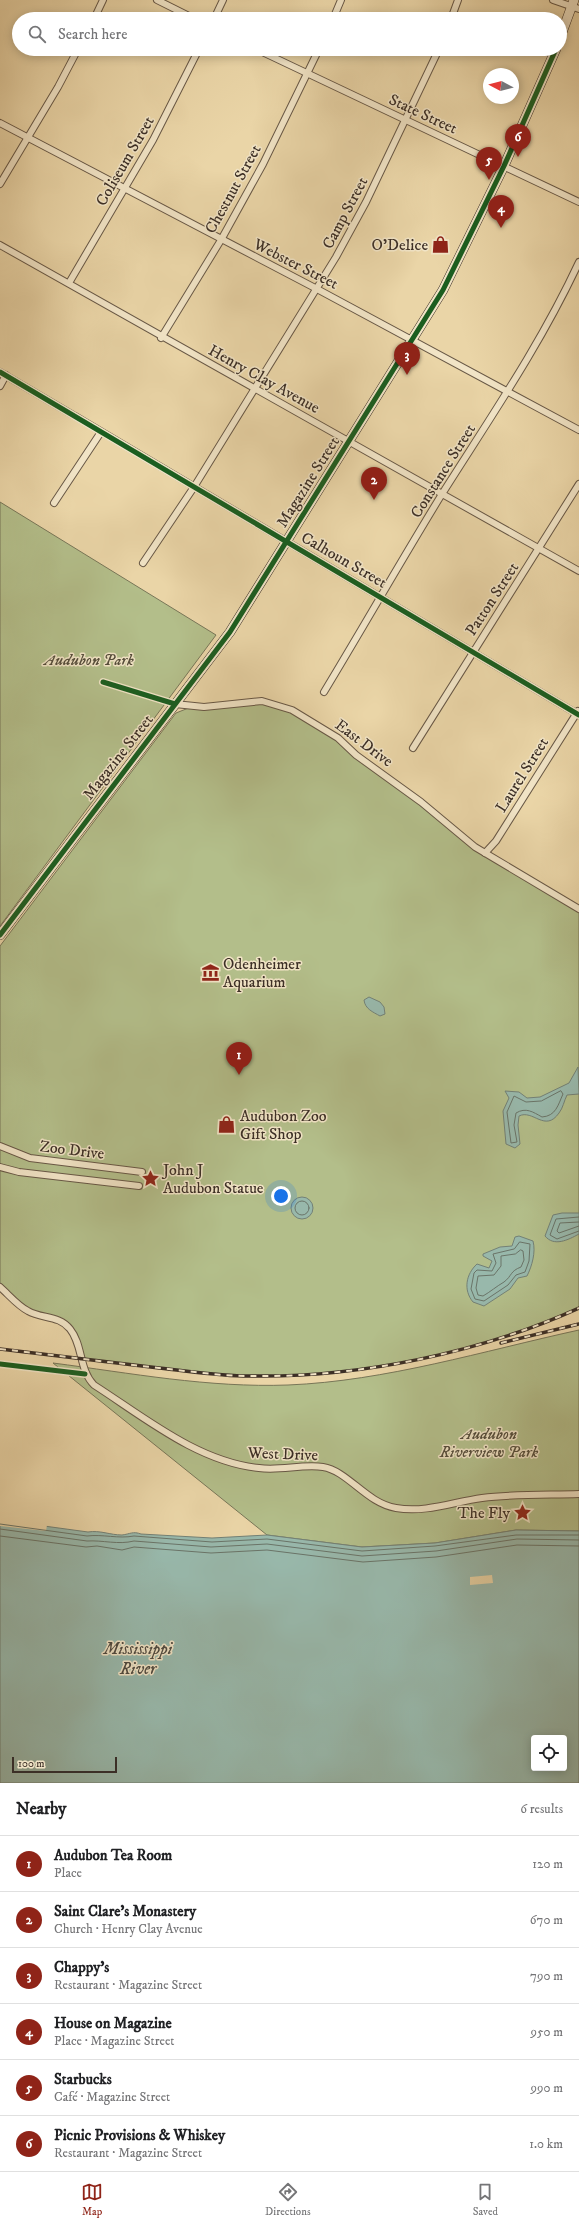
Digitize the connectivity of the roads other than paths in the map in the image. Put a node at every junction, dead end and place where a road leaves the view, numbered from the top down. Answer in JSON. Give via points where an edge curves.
{"nodes":[{"id":1,"x":103,"y":0,"type":"edge"},
{"id":2,"x":157,"y":0,"type":"edge"},
{"id":3,"x":223,"y":0,"type":"edge"},
{"id":4,"x":341,"y":0,"type":"edge"},
{"id":5,"x":458,"y":0,"type":"edge"},
{"id":6,"x":553,"y":0,"type":"edge"},
{"id":7,"x":575,"y":5,"type":"edge"},
{"id":8,"x":97,"y":12,"type":"edge"},
{"id":9,"x":181,"y":12,"type":"edge"},
{"id":10,"x":217,"y":12,"type":"edge"},
{"id":11,"x":336,"y":12,"type":"edge"},
{"id":12,"x":454,"y":12,"type":"edge"},
{"id":13,"x":567,"y":23,"type":"edge"},
{"id":14,"x":74,"y":56,"type":"edge"},
{"id":15,"x":196,"y":56,"type":"edge"},
{"id":16,"x":270,"y":56,"type":"edge"},
{"id":17,"x":316,"y":56,"type":"edge"},
{"id":18,"x":436,"y":56,"type":"edge"},
{"id":19,"x":553,"y":56,"type":"edge"},
{"id":20,"x":307,"y":74,"type":"junction"},
{"id":21,"x":405,"y":120,"type":"junction"},
{"id":22,"x":0,"y":123,"type":"edge"},
{"id":23,"x":28,"y":138,"type":"junction"},
{"id":24,"x":504,"y":166,"type":"junction"},
{"id":25,"x":0,"y":184,"type":"edge"},
{"id":26,"x":124,"y":189,"type":"junction"},
{"id":27,"x":579,"y":202,"type":"edge"},
{"id":28,"x":221,"y":240,"type":"junction"},
{"id":29,"x":0,"y":246,"type":"edge"},
{"id":30,"x":579,"y":262,"type":"edge"},
{"id":31,"x":69,"y":283,"type":"junction"},
{"id":32,"x":316,"y":289,"type":"junction"},
{"id":33,"x":161,"y":338,"type":"junction"},
{"id":34,"x":412,"y":340,"type":"junction"},
{"id":35,"x":0,"y":372,"type":"edge"},
{"id":36,"x":6,"y":375,"type":"junction"},
{"id":37,"x":0,"y":386,"type":"edge"},
{"id":38,"x":255,"y":389,"type":"junction"},
{"id":39,"x":508,"y":392,"type":"junction"},
{"id":40,"x":579,"y":430,"type":"edge"},
{"id":41,"x":101,"y":432,"type":"junction"},
{"id":42,"x":349,"y":441,"type":"junction"},
{"id":43,"x":579,"y":484,"type":"edge"},
{"id":44,"x":194,"y":487,"type":"junction"},
{"id":45,"x":442,"y":494,"type":"junction"},
{"id":46,"x":54,"y":503,"type":"dead end"},
{"id":47,"x":286,"y":541,"type":"junction"},
{"id":48,"x":539,"y":549,"type":"junction"},
{"id":49,"x":143,"y":563,"type":"dead end"},
{"id":50,"x":579,"y":571,"type":"edge"},
{"id":51,"x":381,"y":597,"type":"junction"},
{"id":52,"x":474,"y":652,"type":"junction"},
{"id":53,"x":324,"y":692,"type":"dead end"},
{"id":54,"x":176,"y":704,"type":"junction"},
{"id":55,"x":578,"y":713,"type":"edge"},
{"id":56,"x":413,"y":748,"type":"dead end"},
{"id":57,"x":485,"y":853,"type":"junction"},
{"id":58,"x":579,"y":909,"type":"edge"},
{"id":59,"x":0,"y":935,"type":"edge"},
{"id":60,"x":0,"y":1146,"type":"edge"},
{"id":61,"x":0,"y":1167,"type":"edge"},
{"id":62,"x":142,"y":1172,"type":"dead end"},
{"id":63,"x":139,"y":1186,"type":"dead end"},
{"id":64,"x":0,"y":1287,"type":"edge"},
{"id":65,"x":579,"y":1494,"type":"edge"}],
"edges":[{"from":1,"to":8,"type":"street"},
{"from":2,"to":9,"type":"street"},
{"from":3,"to":10,"type":"street"},
{"from":4,"to":11,"type":"street"},
{"from":5,"to":12,"type":"street"},
{"from":6,"to":7,"type":"street"},
{"from":7,"to":13,"type":"street"},
{"from":14,"to":23,"type":"street"},
{"from":15,"to":26,"type":"street","name":"Coliseum Street","via":[[154,140]]},
{"from":16,"to":20,"type":"street","name":"State Street"},
{"from":17,"to":20,"type":"street","name":"Chestnut Street"},
{"from":18,"to":21,"type":"street","name":"Camp Street"},
{"from":19,"to":24,"type":"street","name":"Magazine Street"},
{"from":20,"to":21,"type":"street","name":"State Street"},
{"from":20,"to":28,"type":"street","name":"Chestnut Street","via":[[263,164]]},
{"from":21,"to":24,"type":"street","name":"State Street"},
{"from":21,"to":32,"type":"street","name":"Camp Street","via":[[366,202]]},
{"from":22,"to":23,"type":"street","name":"Webster Street"},
{"from":23,"to":25,"type":"street"},
{"from":23,"to":26,"type":"street","name":"Webster Street"},
{"from":24,"to":27,"type":"street","name":"State Street"},
{"from":24,"to":34,"type":"street","name":"Magazine Street","via":[[462,255]]},
{"from":26,"to":28,"type":"street","name":"Webster Street"},
{"from":26,"to":31,"type":"street","name":"Coliseum Street"},
{"from":28,"to":32,"type":"street","name":"Webster Street"},
{"from":28,"to":33,"type":"street","name":"Chestnut Street"},
{"from":29,"to":31,"type":"street","name":"Henry Clay Avenue"},
{"from":30,"to":39,"type":"street","name":"Constance Street","via":[[552,316]]},
{"from":31,"to":33,"type":"street","name":"Henry Clay Avenue"},
{"from":32,"to":34,"type":"street","name":"Webster Street"},
{"from":32,"to":38,"type":"street","name":"Camp Street"},
{"from":33,"to":38,"type":"street","name":"Henry Clay Avenue"},
{"from":34,"to":39,"type":"street","name":"Webster Street"},
{"from":34,"to":42,"type":"street","name":"Magazine Street"},
{"from":35,"to":36,"type":"street","name":"Calhoun Street"},
{"from":36,"to":37,"type":"street"},
{"from":36,"to":41,"type":"street","name":"Calhoun Street"},
{"from":38,"to":42,"type":"street","name":"Henry Clay Avenue"},
{"from":38,"to":44,"type":"street","name":"Camp Street"},
{"from":39,"to":40,"type":"street","name":"Webster Street"},
{"from":39,"to":45,"type":"street","name":"Constance Street"},
{"from":41,"to":44,"type":"street","name":"Calhoun Street"},
{"from":41,"to":46,"type":"street"},
{"from":42,"to":45,"type":"street","name":"Henry Clay Avenue"},
{"from":42,"to":47,"type":"street","name":"Magazine Street"},
{"from":43,"to":48,"type":"street","name":"Patton Street"},
{"from":44,"to":47,"type":"street","name":"Calhoun Street"},
{"from":44,"to":49,"type":"street","name":"Camp Street"},
{"from":45,"to":48,"type":"street","name":"Henry Clay Avenue"},
{"from":45,"to":51,"type":"street","name":"Constance Street"},
{"from":47,"to":51,"type":"street","name":"Calhoun Street"},
{"from":47,"to":54,"type":"street","name":"Magazine Street","via":[[230,632]]},
{"from":48,"to":50,"type":"street","name":"Henry Clay Avenue"},
{"from":48,"to":52,"type":"street","name":"Patton Street"},
{"from":51,"to":52,"type":"street","name":"Calhoun Street"},
{"from":51,"to":53,"type":"street","name":"Constance Street"},
{"from":52,"to":55,"type":"street","name":"Calhoun Street"},
{"from":52,"to":56,"type":"street","name":"Patton Street"},
{"from":54,"to":57,"type":"street","name":"East Drive","via":[[204,707],[262,701],[292,710],[338,738],[356,755],[412,795]]},
{"from":54,"to":59,"type":"street","name":"Magazine Street"},
{"from":55,"to":57,"type":"street","name":"Laurel Street","via":[[496,841]]},
{"from":57,"to":58,"type":"street","name":"East Drive"},
{"from":60,"to":62,"type":"street","name":"Zoo Drive","via":[[30,1158]]},
{"from":61,"to":63,"type":"street","name":"Zoo Drive","via":[[19,1172]]},
{"from":64,"to":65,"type":"street","name":"West Drive","via":[[27,1311],[60,1320],[70,1329],[79,1346],[86,1374],[94,1384],[186,1443],[221,1461],[260,1468],[311,1466],[330,1469],[368,1497],[382,1504],[410,1509],[446,1506],[482,1498]]}]}
